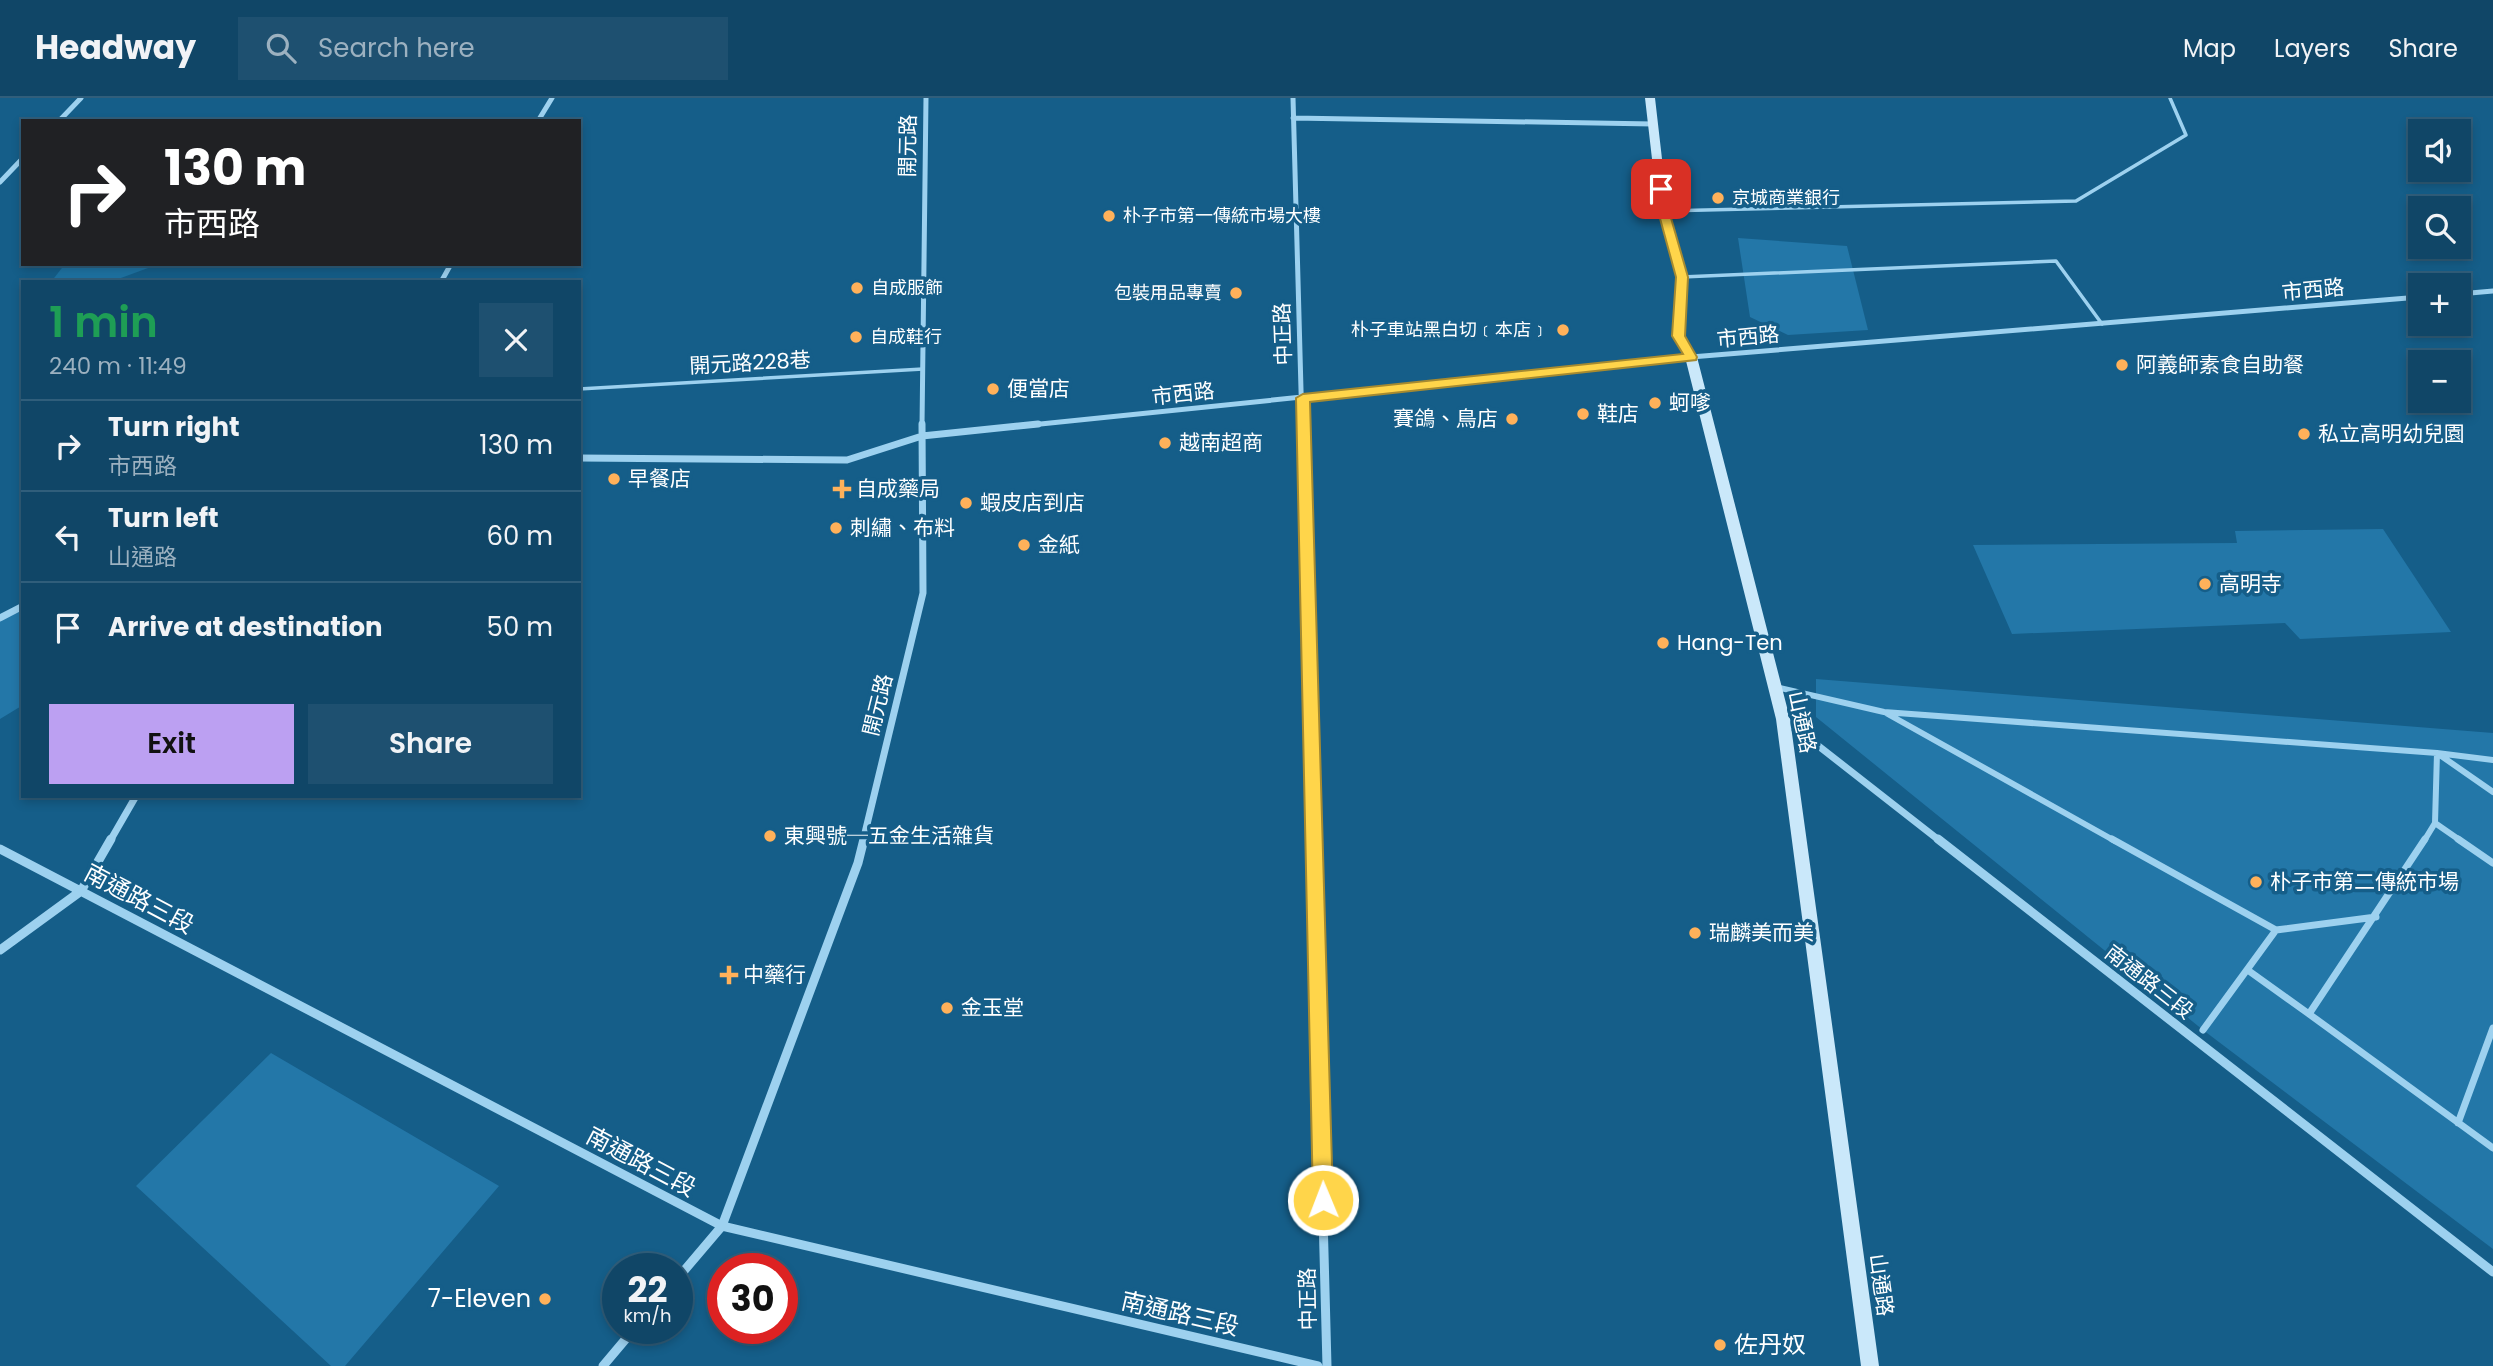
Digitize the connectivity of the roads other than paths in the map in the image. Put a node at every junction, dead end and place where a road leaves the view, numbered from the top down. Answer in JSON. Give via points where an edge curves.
{"nodes":[{"id":1,"x":81,"y":98,"type":"edge"},
{"id":2,"x":552,"y":98,"type":"edge"},
{"id":3,"x":926,"y":98,"type":"edge"},
{"id":4,"x":1293,"y":98,"type":"edge"},
{"id":5,"x":1650,"y":98,"type":"edge"},
{"id":6,"x":2170,"y":98,"type":"edge"},
{"id":7,"x":1293,"y":118,"type":"junction"},
{"id":8,"x":61,"y":119,"type":"edge"},
{"id":9,"x":539,"y":119,"type":"edge"},
{"id":10,"x":1653,"y":124,"type":"junction"},
{"id":11,"x":21,"y":160,"type":"edge"},
{"id":12,"x":1,"y":179,"type":"edge"},
{"id":13,"x":1663,"y":211,"type":"junction"},
{"id":14,"x":1682,"y":277,"type":"junction"},
{"id":15,"x":2493,"y":291,"type":"edge"},
{"id":16,"x":2471,"y":293,"type":"edge"},
{"id":17,"x":2408,"y":298,"type":"edge"},
{"id":18,"x":2102,"y":324,"type":"junction"},
{"id":19,"x":1691,"y":357,"type":"junction"},
{"id":20,"x":923,"y":369,"type":"junction"},
{"id":21,"x":581,"y":389,"type":"edge"},
{"id":22,"x":1303,"y":398,"type":"junction"},
{"id":23,"x":922,"y":436,"type":"junction"},
{"id":24,"x":581,"y":458,"type":"edge"},
{"id":25,"x":21,"y":607,"type":"edge"},
{"id":26,"x":0,"y":618,"type":"edge"},
{"id":27,"x":1773,"y":686,"type":"junction"},
{"id":28,"x":1884,"y":712,"type":"junction"},
{"id":29,"x":1783,"y":719,"type":"junction"},
{"id":30,"x":2437,"y":753,"type":"junction"},
{"id":31,"x":2493,"y":760,"type":"edge"},
{"id":32,"x":2493,"y":792,"type":"edge"},
{"id":33,"x":135,"y":798,"type":"edge"},
{"id":34,"x":2435,"y":823,"type":"junction"},
{"id":35,"x":0,"y":849,"type":"edge"},
{"id":36,"x":2493,"y":863,"type":"edge"},
{"id":37,"x":80,"y":891,"type":"junction"},
{"id":38,"x":2376,"y":916,"type":"junction"},
{"id":39,"x":2276,"y":930,"type":"junction"},
{"id":40,"x":0,"y":950,"type":"edge"},
{"id":41,"x":2249,"y":971,"type":"junction"},
{"id":42,"x":2309,"y":1014,"type":"junction"},
{"id":43,"x":2493,"y":1028,"type":"edge"},
{"id":44,"x":2203,"y":1030,"type":"dead end"},
{"id":45,"x":2458,"y":1123,"type":"junction"},
{"id":46,"x":2493,"y":1147,"type":"edge"},
{"id":47,"x":722,"y":1226,"type":"junction"},
{"id":48,"x":693,"y":1260,"type":"edge"},
{"id":49,"x":2493,"y":1272,"type":"edge"},
{"id":50,"x":622,"y":1344,"type":"edge"},
{"id":51,"x":603,"y":1366,"type":"edge"},
{"id":52,"x":1318,"y":1366,"type":"edge"},
{"id":53,"x":1327,"y":1366,"type":"edge"},
{"id":54,"x":1870,"y":1366,"type":"edge"}],
"edges":[{"from":1,"to":8,"type":"street"},
{"from":2,"to":9,"type":"street"},
{"from":3,"to":20,"type":"street","name":"開元路"},
{"from":4,"to":7,"type":"street","name":"中正路"},
{"from":5,"to":10,"type":"main road","name":"山通路"},
{"from":6,"to":13,"type":"lane","via":[[2186,135],[2076,201]]},
{"from":7,"to":10,"type":"street"},
{"from":7,"to":22,"type":"street","name":"中正路"},
{"from":10,"to":13,"type":"main road","name":"山通路"},
{"from":11,"to":12,"type":"street"},
{"from":13,"to":14,"type":"main road","name":"山通路"},
{"from":14,"to":18,"type":"lane","via":[[2056,261]]},
{"from":14,"to":19,"type":"main road","name":"山通路","via":[[1679,336]]},
{"from":15,"to":16,"type":"street"},
{"from":17,"to":18,"type":"street","name":"市西路"},
{"from":18,"to":19,"type":"street","name":"市西路"},
{"from":19,"to":22,"type":"street","name":"市西路"},
{"from":19,"to":27,"type":"main road","name":"山通路"},
{"from":20,"to":21,"type":"lane","name":"開元路228巷"},
{"from":20,"to":23,"type":"street","name":"開元路"},
{"from":22,"to":23,"type":"street","name":"市西路"},
{"from":22,"to":53,"type":"street","name":"中正路"},
{"from":23,"to":24,"type":"street","name":"市西路","via":[[847,460]]},
{"from":23,"to":47,"type":"street","name":"開元路","via":[[923,593],[858,863]]},
{"from":25,"to":26,"type":"street"},
{"from":27,"to":28,"type":"street"},
{"from":27,"to":29,"type":"main road","name":"山通路"},
{"from":28,"to":30,"type":"street"},
{"from":28,"to":39,"type":"street"},
{"from":29,"to":49,"type":"street","name":"南通路三段"},
{"from":29,"to":54,"type":"main road","name":"山通路"},
{"from":30,"to":31,"type":"street"},
{"from":30,"to":32,"type":"street"},
{"from":30,"to":34,"type":"street"},
{"from":33,"to":37,"type":"street"},
{"from":34,"to":36,"type":"street"},
{"from":34,"to":38,"type":"street"},
{"from":35,"to":37,"type":"street","name":"南通路三段"},
{"from":37,"to":40,"type":"street"},
{"from":37,"to":47,"type":"street","name":"南通路三段"},
{"from":38,"to":39,"type":"street"},
{"from":38,"to":42,"type":"street"},
{"from":39,"to":41,"type":"street"},
{"from":41,"to":42,"type":"street"},
{"from":41,"to":44,"type":"street"},
{"from":42,"to":45,"type":"street"},
{"from":43,"to":45,"type":"street"},
{"from":45,"to":46,"type":"street"},
{"from":47,"to":48,"type":"street","name":"開元路"},
{"from":47,"to":52,"type":"street","name":"南通路三段"},
{"from":50,"to":51,"type":"street"}]}
